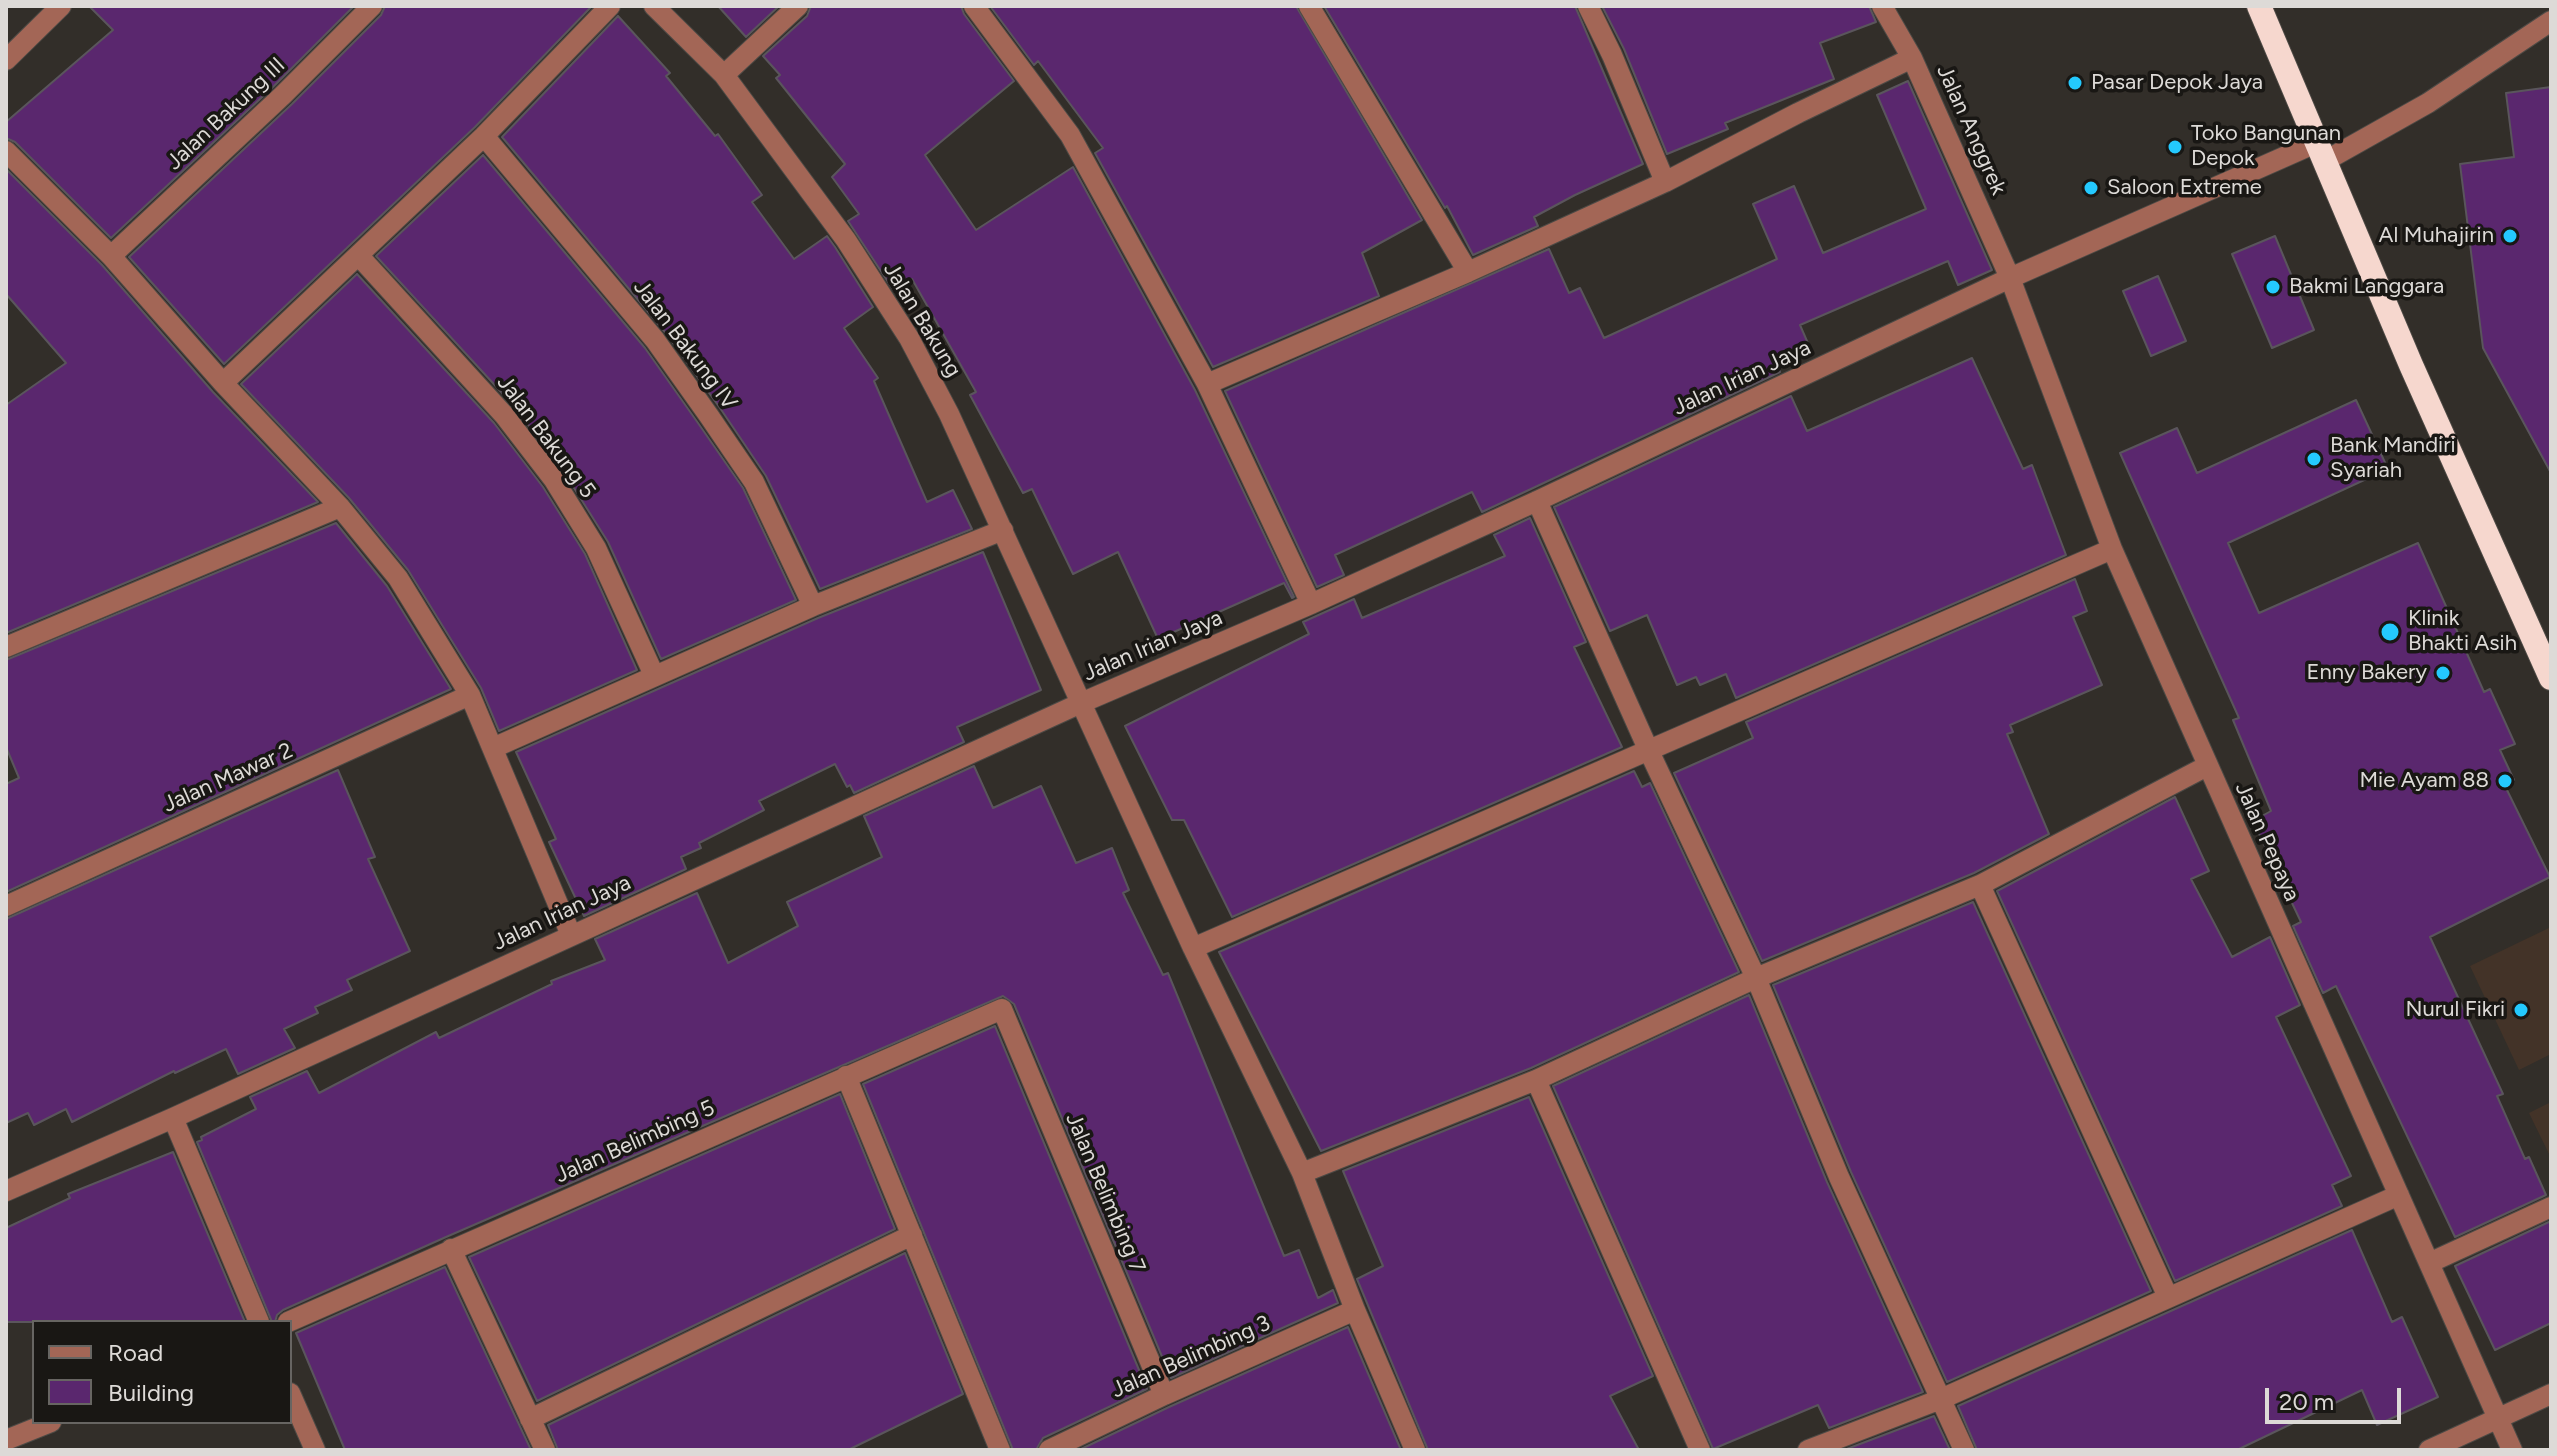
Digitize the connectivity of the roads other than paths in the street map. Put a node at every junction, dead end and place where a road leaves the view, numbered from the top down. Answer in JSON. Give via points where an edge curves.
{"nodes":[{"id":1,"x":61,"y":6,"type":"edge"},
{"id":2,"x":372,"y":6,"type":"edge"},
{"id":3,"x":610,"y":6,"type":"edge"},
{"id":4,"x":654,"y":6,"type":"edge"},
{"id":5,"x":798,"y":6,"type":"edge"},
{"id":6,"x":974,"y":6,"type":"edge"},
{"id":7,"x":1309,"y":6,"type":"edge"},
{"id":8,"x":1588,"y":6,"type":"edge"},
{"id":9,"x":1882,"y":6,"type":"edge"},
{"id":10,"x":2259,"y":6,"type":"edge"},
{"id":11,"x":2551,"y":21,"type":"edge"},
{"id":12,"x":1912,"y":58,"type":"junction"},
{"id":13,"x":6,"y":60,"type":"edge"},
{"id":14,"x":724,"y":75,"type":"junction"},
{"id":15,"x":484,"y":136,"type":"junction"},
{"id":16,"x":6,"y":151,"type":"edge"},
{"id":17,"x":2322,"y":151,"type":"junction"},
{"id":18,"x":1665,"y":182,"type":"junction"},
{"id":19,"x":111,"y":256,"type":"junction"},
{"id":20,"x":359,"y":256,"type":"junction"},
{"id":21,"x":1468,"y":272,"type":"junction"},
{"id":22,"x":2010,"y":278,"type":"junction"},
{"id":23,"x":223,"y":383,"type":"junction"},
{"id":24,"x":1207,"y":384,"type":"junction"},
{"id":25,"x":1537,"y":501,"type":"junction"},
{"id":26,"x":340,"y":507,"type":"junction"},
{"id":27,"x":1003,"y":530,"type":"junction"},
{"id":28,"x":2112,"y":549,"type":"junction"},
{"id":29,"x":1311,"y":604,"type":"junction"},
{"id":30,"x":813,"y":606,"type":"junction"},
{"id":31,"x":6,"y":647,"type":"edge"},
{"id":32,"x":654,"y":675,"type":"junction"},
{"id":33,"x":2551,"y":678,"type":"edge"},
{"id":34,"x":470,"y":695,"type":"junction"},
{"id":35,"x":1081,"y":703,"type":"junction"},
{"id":36,"x":493,"y":748,"type":"junction"},
{"id":37,"x":1648,"y":749,"type":"junction"},
{"id":38,"x":2207,"y":766,"type":"junction"},
{"id":39,"x":1980,"y":885,"type":"junction"},
{"id":40,"x":6,"y":906,"type":"edge"},
{"id":41,"x":571,"y":935,"type":"junction"},
{"id":42,"x":1193,"y":948,"type":"junction"},
{"id":43,"x":1756,"y":978,"type":"junction"},
{"id":44,"x":1002,"y":1009,"type":"joint"},
{"id":45,"x":846,"y":1076,"type":"junction"},
{"id":46,"x":1536,"y":1080,"type":"junction"},
{"id":47,"x":173,"y":1118,"type":"junction"},
{"id":48,"x":1302,"y":1173,"type":"junction"},
{"id":49,"x":6,"y":1191,"type":"edge"},
{"id":50,"x":2399,"y":1195,"type":"junction"},
{"id":51,"x":2551,"y":1207,"type":"edge"},
{"id":52,"x":912,"y":1235,"type":"junction"},
{"id":53,"x":451,"y":1249,"type":"junction"},
{"id":54,"x":2429,"y":1263,"type":"junction"},
{"id":55,"x":2168,"y":1297,"type":"junction"},
{"id":56,"x":1355,"y":1310,"type":"junction"},
{"id":57,"x":258,"y":1320,"type":"edge"},
{"id":58,"x":292,"y":1320,"type":"edge"},
{"id":59,"x":2551,"y":1394,"type":"edge"},
{"id":60,"x":1164,"y":1395,"type":"junction"},
{"id":61,"x":292,"y":1398,"type":"edge"},
{"id":62,"x":1941,"y":1399,"type":"junction"},
{"id":63,"x":2499,"y":1418,"type":"junction"},
{"id":64,"x":530,"y":1419,"type":"junction"},
{"id":65,"x":46,"y":1424,"type":"edge"},
{"id":66,"x":6,"y":1440,"type":"edge"},
{"id":67,"x":315,"y":1450,"type":"edge"},
{"id":68,"x":545,"y":1450,"type":"edge"},
{"id":69,"x":1000,"y":1450,"type":"edge"},
{"id":70,"x":1049,"y":1450,"type":"edge"},
{"id":71,"x":1415,"y":1450,"type":"edge"},
{"id":72,"x":1700,"y":1450,"type":"edge"},
{"id":73,"x":1808,"y":1450,"type":"edge"},
{"id":74,"x":1964,"y":1450,"type":"edge"},
{"id":75,"x":2429,"y":1450,"type":"edge"},
{"id":76,"x":2512,"y":1450,"type":"edge"}],
"edges":[{"from":1,"to":13,"type":"street"},
{"from":2,"to":19,"type":"street","name":"Jalan Bakung III"},
{"from":3,"to":15,"type":"street"},
{"from":4,"to":14,"type":"street","name":"Jalan Bakung"},
{"from":5,"to":14,"type":"street"},
{"from":6,"to":24,"type":"street","via":[[1070,135]]},
{"from":7,"to":21,"type":"street"},
{"from":8,"to":18,"type":"street"},
{"from":9,"to":12,"type":"street","name":"Jalan Anggrek"},
{"from":10,"to":17,"type":"highway"},
{"from":11,"to":17,"type":"street","name":"Jalan Irian Jaya","via":[[2428,103]]},
{"from":12,"to":18,"type":"street"},
{"from":12,"to":22,"type":"street","name":"Jalan Anggrek"},
{"from":14,"to":27,"type":"street","name":"Jalan Bakung","via":[[846,240],[909,338]]},
{"from":15,"to":20,"type":"street"},
{"from":15,"to":30,"type":"street","name":"Jalan Bakung IV","via":[[655,340],[709,416],[754,482]]},
{"from":16,"to":19,"type":"street"},
{"from":17,"to":22,"type":"street","name":"Jalan Irian Jaya"},
{"from":17,"to":33,"type":"highway"},
{"from":18,"to":21,"type":"street"},
{"from":19,"to":23,"type":"street"},
{"from":20,"to":23,"type":"street"},
{"from":20,"to":32,"type":"street","name":"Jalan Bakung 5","via":[[504,415],[554,480],[596,548]]},
{"from":21,"to":24,"type":"street"},
{"from":22,"to":25,"type":"street","name":"Jalan Irian Jaya"},
{"from":22,"to":28,"type":"street","name":"Jalan Pepaya"},
{"from":23,"to":26,"type":"street"},
{"from":24,"to":29,"type":"street"},
{"from":25,"to":29,"type":"street","name":"Jalan Irian Jaya"},
{"from":25,"to":37,"type":"street"},
{"from":26,"to":31,"type":"street"},
{"from":26,"to":34,"type":"street","via":[[398,578]]},
{"from":27,"to":30,"type":"street"},
{"from":27,"to":35,"type":"street","name":"Jalan Bakung"},
{"from":28,"to":37,"type":"street"},
{"from":28,"to":38,"type":"street","name":"Jalan Pepaya"},
{"from":29,"to":35,"type":"street","name":"Jalan Irian Jaya"},
{"from":30,"to":32,"type":"street"},
{"from":32,"to":36,"type":"street"},
{"from":34,"to":36,"type":"street"},
{"from":34,"to":40,"type":"street","name":"Jalan Mawar 2"},
{"from":35,"to":41,"type":"street","name":"Jalan Irian Jaya"},
{"from":35,"to":42,"type":"street","name":"Jalan Bakung"},
{"from":36,"to":41,"type":"street"},
{"from":37,"to":42,"type":"street"},
{"from":37,"to":43,"type":"street"},
{"from":38,"to":39,"type":"street"},
{"from":38,"to":50,"type":"street","name":"Jalan Pepaya"},
{"from":39,"to":43,"type":"street"},
{"from":39,"to":55,"type":"street"},
{"from":41,"to":47,"type":"street","name":"Jalan Irian Jaya"},
{"from":42,"to":48,"type":"street","name":"Jalan Bakung"},
{"from":43,"to":46,"type":"street"},
{"from":43,"to":62,"type":"street","via":[[1839,1177]]},
{"from":44,"to":45,"type":"street","name":"Jalan Belimbing 5"},
{"from":44,"to":60,"type":"street","name":"Jalan Belimbing 7"},
{"from":45,"to":52,"type":"street"},
{"from":45,"to":53,"type":"street","name":"Jalan Belimbing 5"},
{"from":46,"to":48,"type":"street"},
{"from":46,"to":72,"type":"street"},
{"from":47,"to":49,"type":"street","name":"Jalan Irian Jaya"},
{"from":47,"to":57,"type":"street"},
{"from":48,"to":56,"type":"street","name":"Jalan Bakung"},
{"from":50,"to":54,"type":"street","name":"Jalan Pepaya"},
{"from":50,"to":55,"type":"street"},
{"from":51,"to":54,"type":"street"},
{"from":52,"to":64,"type":"street"},
{"from":52,"to":69,"type":"street"},
{"from":53,"to":58,"type":"street","name":"Jalan Belimbing 5"},
{"from":53,"to":64,"type":"street"},
{"from":54,"to":63,"type":"street","name":"Jalan Pepaya"},
{"from":55,"to":62,"type":"street"},
{"from":56,"to":60,"type":"street","name":"Jalan Belimbing 3"},
{"from":56,"to":71,"type":"street","name":"Jalan Bakung"},
{"from":59,"to":63,"type":"street"},
{"from":60,"to":70,"type":"street","name":"Jalan Belimbing 3"},
{"from":61,"to":67,"type":"street"},
{"from":62,"to":73,"type":"street"},
{"from":62,"to":74,"type":"street"},
{"from":63,"to":75,"type":"street"},
{"from":63,"to":76,"type":"street","name":"Jalan Pepaya"},
{"from":64,"to":68,"type":"street"},
{"from":65,"to":66,"type":"street"}]}
